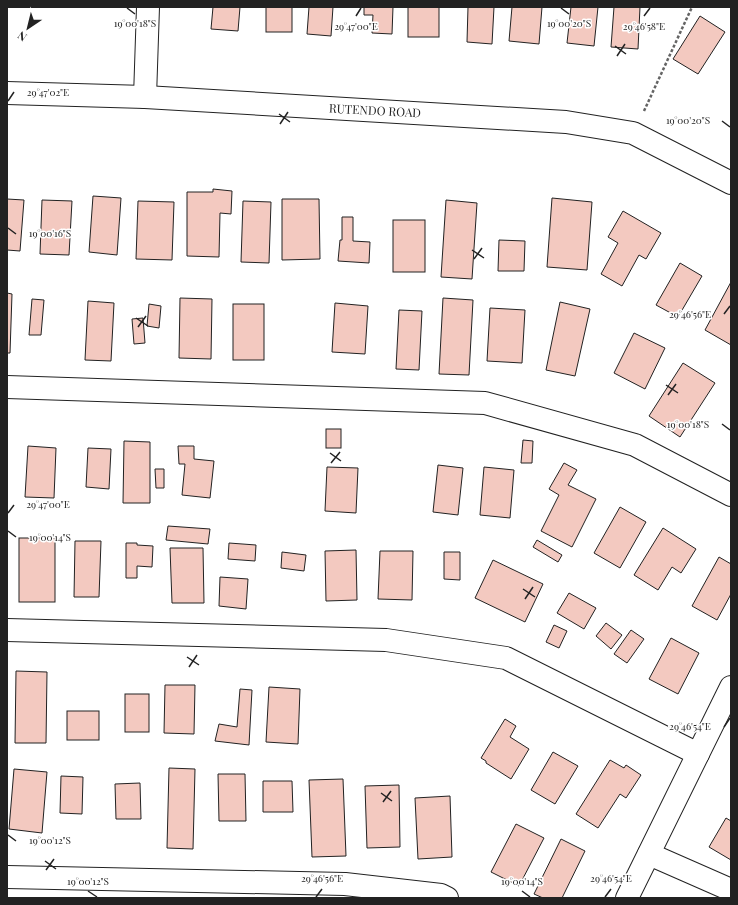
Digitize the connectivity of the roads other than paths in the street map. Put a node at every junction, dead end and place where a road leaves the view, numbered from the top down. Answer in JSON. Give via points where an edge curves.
{"nodes":[{"id":1,"x":148,"y":7,"type":"edge"},
{"id":2,"x":7,"y":93,"type":"edge"},
{"id":3,"x":145,"y":97,"type":"junction"},
{"id":4,"x":731,"y":183,"type":"edge"},
{"id":5,"x":7,"y":387,"type":"edge"},
{"id":6,"x":731,"y":495,"type":"edge"},
{"id":7,"x":7,"y":630,"type":"edge"},
{"id":8,"x":731,"y":687,"type":"edge"},
{"id":9,"x":698,"y":754,"type":"junction"},
{"id":10,"x":649,"y":854,"type":"junction"},
{"id":11,"x":7,"y":877,"type":"edge"},
{"id":12,"x":731,"y":890,"type":"edge"},
{"id":13,"x":446,"y":898,"type":"edge"},
{"id":14,"x":627,"y":898,"type":"edge"}],
"edges":[{"from":1,"to":3,"type":"street"},
{"from":2,"to":3,"type":"street","name":"RUTENDO ROAD"},
{"from":3,"to":4,"type":"street","name":"RUTENDO ROAD","via":[[566,122],[633,134]]},
{"from":5,"to":6,"type":"street","via":[[485,404],[635,445]]},
{"from":7,"to":9,"type":"street","via":[[386,640],[506,658]]},
{"from":8,"to":9,"type":"street"},
{"from":9,"to":10,"type":"street"},
{"from":10,"to":12,"type":"street"},
{"from":10,"to":14,"type":"street"},
{"from":11,"to":13,"type":"street","via":[[345,884],[441,895]]}]}
